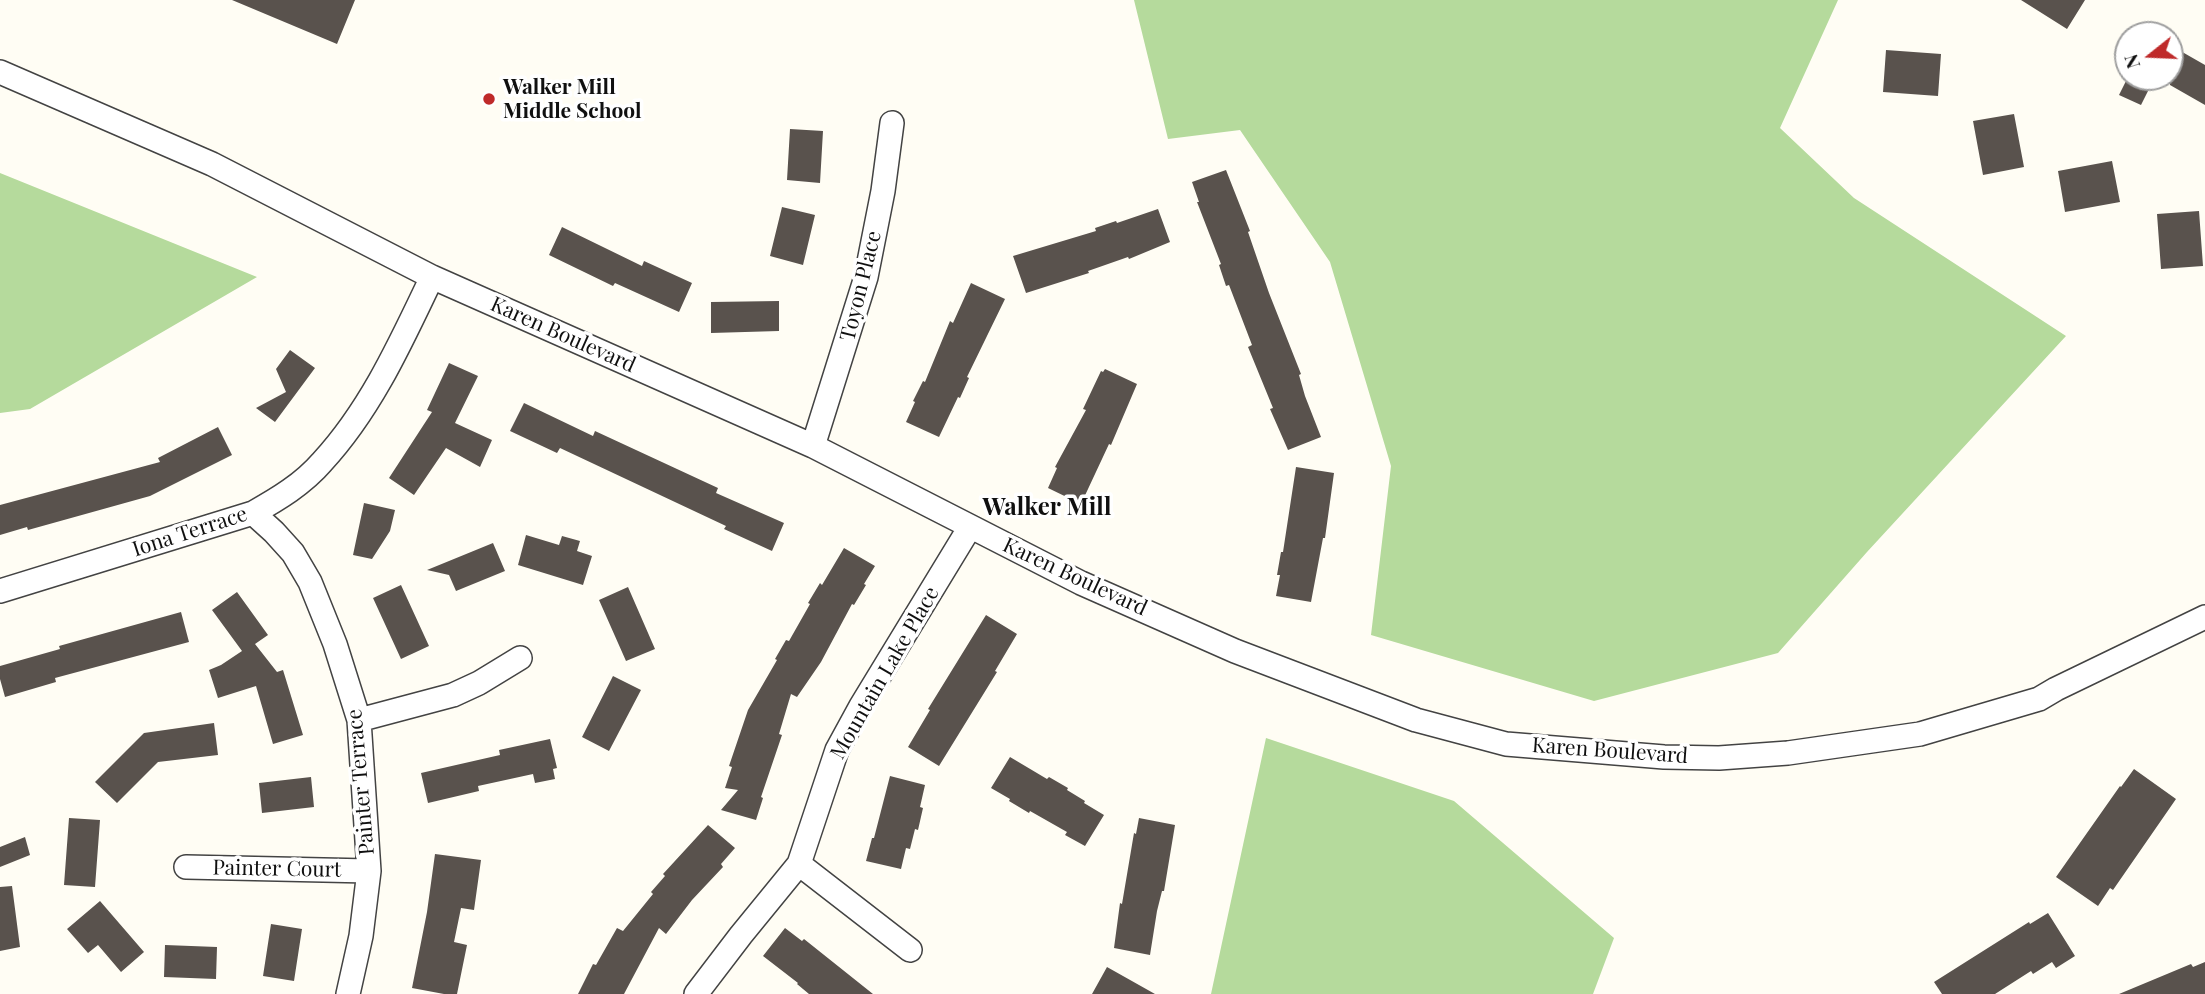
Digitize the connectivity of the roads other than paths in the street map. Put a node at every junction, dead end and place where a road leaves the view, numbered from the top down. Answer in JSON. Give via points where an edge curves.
{"nodes":[{"id":1,"x":0,"y":72,"type":"edge"},
{"id":2,"x":892,"y":123,"type":"dead end"},
{"id":3,"x":432,"y":277,"type":"junction"},
{"id":4,"x":813,"y":446,"type":"junction"},
{"id":5,"x":253,"y":513,"type":"junction"},
{"id":6,"x":970,"y":527,"type":"junction"},
{"id":7,"x":0,"y":591,"type":"edge"},
{"id":8,"x":2205,"y":617,"type":"edge"},
{"id":9,"x":520,"y":659,"type":"dead end"},
{"id":10,"x":359,"y":720,"type":"junction"},
{"id":11,"x":799,"y":864,"type":"junction"},
{"id":12,"x":186,"y":867,"type":"dead end"},
{"id":13,"x":369,"y":871,"type":"junction"},
{"id":14,"x":910,"y":950,"type":"dead end"},
{"id":15,"x":348,"y":994,"type":"edge"},
{"id":16,"x":696,"y":994,"type":"edge"}],
"edges":[{"from":1,"to":3,"type":"street","name":"Karen Boulevard","via":[[212,164]]},
{"from":2,"to":4,"type":"street","name":"Toyon Place","via":[[866,277]]},
{"from":3,"to":4,"type":"street","name":"Karen Boulevard"},
{"from":3,"to":5,"type":"street","name":"Iona Terrace","via":[[361,413],[321,463],[285,494]]},
{"from":4,"to":6,"type":"street","name":"Karen Boulevard"},
{"from":5,"to":7,"type":"street","name":"Iona Terrace"},
{"from":5,"to":10,"type":"street","name":"Painter Terrace","via":[[293,553],[310,582]]},
{"from":6,"to":8,"type":"street","name":"Karen Boulevard","via":[[1081,583],[1235,650],[1416,720],[1506,744],[1619,754],[1719,758],[1920,734],[2039,699]]},
{"from":6,"to":11,"type":"street","name":"Mountain Lake Place","via":[[837,750]]},
{"from":9,"to":10,"type":"street","via":[[453,695]]},
{"from":10,"to":13,"type":"street","name":"Painter Terrace"},
{"from":11,"to":14,"type":"street"},
{"from":11,"to":16,"type":"street","name":"Mountain Lake Place"},
{"from":12,"to":13,"type":"street","name":"Painter Court"},
{"from":13,"to":15,"type":"street","name":"Painter Terrace"}]}
